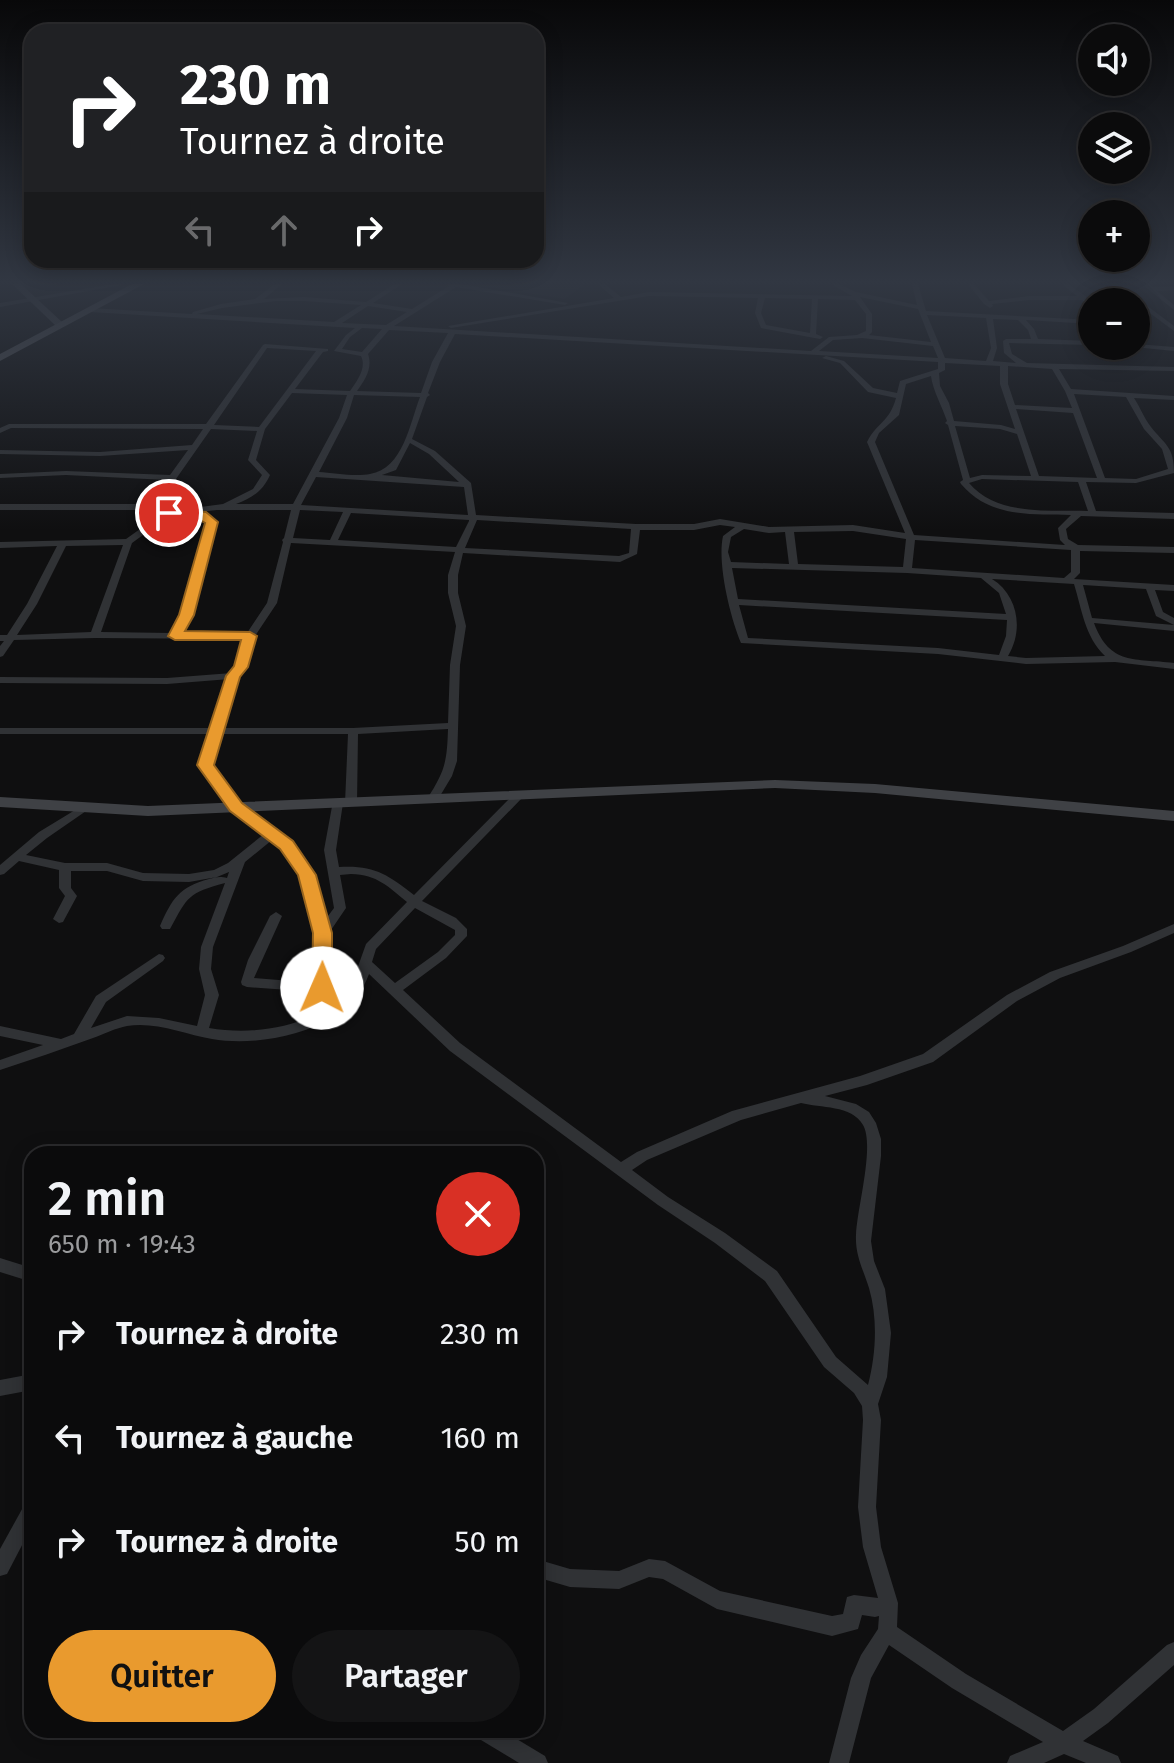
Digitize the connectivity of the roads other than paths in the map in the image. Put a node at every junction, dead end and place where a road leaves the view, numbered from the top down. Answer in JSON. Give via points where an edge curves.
{"nodes":[{"id":1,"x":250,"y":366,"type":"edge"},
{"id":2,"x":309,"y":366,"type":"edge"},
{"id":3,"x":366,"y":366,"type":"edge"},
{"id":4,"x":435,"y":366,"type":"edge"},
{"id":5,"x":843,"y":366,"type":"edge"},
{"id":6,"x":941,"y":366,"type":"edge"},
{"id":7,"x":1004,"y":366,"type":"edge"},
{"id":8,"x":1028,"y":366,"type":"edge"},
{"id":9,"x":1036,"y":367,"type":"joint"},
{"id":10,"x":1054,"y":367,"type":"junction"},
{"id":11,"x":1174,"y":369,"type":"edge"},
{"id":12,"x":935,"y":373,"type":"junction"},
{"id":13,"x":290,"y":391,"type":"junction"},
{"id":14,"x":1069,"y":391,"type":"junction"},
{"id":15,"x":350,"y":394,"type":"junction"},
{"id":16,"x":426,"y":395,"type":"junction"},
{"id":17,"x":1129,"y":395,"type":"junction"},
{"id":18,"x":898,"y":396,"type":"junction"},
{"id":19,"x":1174,"y":398,"type":"edge"},
{"id":20,"x":1013,"y":407,"type":"junction"},
{"id":21,"x":1076,"y":411,"type":"junction"},
{"id":22,"x":949,"y":423,"type":"junction"},
{"id":23,"x":206,"y":427,"type":"junction"},
{"id":24,"x":261,"y":429,"type":"junction"},
{"id":25,"x":0,"y":431,"type":"edge"},
{"id":26,"x":1021,"y":433,"type":"junction"},
{"id":27,"x":408,"y":440,"type":"junction"},
{"id":28,"x":193,"y":447,"type":"junction"},
{"id":29,"x":0,"y":452,"type":"edge"},
{"id":30,"x":69,"y":453,"type":"junction"},
{"id":31,"x":1173,"y":470,"type":"edge"},
{"id":32,"x":56,"y":474,"type":"junction"},
{"id":33,"x":312,"y":474,"type":"junction"},
{"id":34,"x":0,"y":476,"type":"edge"},
{"id":35,"x":371,"y":477,"type":"junction"},
{"id":36,"x":1035,"y":477,"type":"junction"},
{"id":37,"x":172,"y":478,"type":"junction"},
{"id":38,"x":967,"y":480,"type":"junction"},
{"id":39,"x":1081,"y":480,"type":"junction"},
{"id":40,"x":1102,"y":481,"type":"junction"},
{"id":41,"x":468,"y":485,"type":"junction"},
{"id":42,"x":0,"y":507,"type":"edge"},
{"id":43,"x":152,"y":507,"type":"junction"},
{"id":44,"x":217,"y":507,"type":"junction"},
{"id":45,"x":296,"y":507,"type":"junction"},
{"id":46,"x":348,"y":510,"type":"junction"},
{"id":47,"x":169,"y":513,"type":"junction"},
{"id":48,"x":189,"y":513,"type":"junction"},
{"id":49,"x":1079,"y":513,"type":"junction"},
{"id":50,"x":1093,"y":514,"type":"junction"},
{"id":51,"x":474,"y":515,"type":"junction"},
{"id":52,"x":1174,"y":516,"type":"edge"},
{"id":53,"x":636,"y":527,"type":"junction"},
{"id":54,"x":741,"y":527,"type":"junction"},
{"id":55,"x":789,"y":530,"type":"junction"},
{"id":56,"x":911,"y":537,"type":"junction"},
{"id":57,"x":286,"y":540,"type":"junction"},
{"id":58,"x":128,"y":542,"type":"junction"},
{"id":59,"x":332,"y":544,"type":"junction"},
{"id":60,"x":0,"y":545,"type":"edge"},
{"id":61,"x":62,"y":546,"type":"junction"},
{"id":62,"x":1076,"y":548,"type":"junction"},
{"id":63,"x":460,"y":549,"type":"junction"},
{"id":64,"x":1174,"y":550,"type":"edge"},
{"id":65,"x":726,"y":565,"type":"junction"},
{"id":66,"x":794,"y":565,"type":"junction"},
{"id":67,"x":907,"y":570,"type":"junction"},
{"id":68,"x":984,"y":577,"type":"junction"},
{"id":69,"x":1066,"y":581,"type":"junction"},
{"id":70,"x":1078,"y":582,"type":"junction"},
{"id":71,"x":1150,"y":587,"type":"junction"},
{"id":72,"x":1174,"y":588,"type":"edge"},
{"id":73,"x":734,"y":602,"type":"junction"},
{"id":74,"x":1010,"y":617,"type":"junction"},
{"id":75,"x":1088,"y":620,"type":"junction"},
{"id":76,"x":1174,"y":622,"type":"edge"},
{"id":77,"x":1174,"y":628,"type":"edge"},
{"id":78,"x":95,"y":635,"type":"junction"},
{"id":79,"x":175,"y":636,"type":"junction"},
{"id":80,"x":250,"y":636,"type":"junction"},
{"id":81,"x":4,"y":638,"type":"edge"},
{"id":82,"x":0,"y":654,"type":"edge"},
{"id":83,"x":1002,"y":658,"type":"junction"},
{"id":84,"x":1115,"y":659,"type":"junction"},
{"id":85,"x":1174,"y":666,"type":"edge"},
{"id":86,"x":233,"y":676,"type":"junction"},
{"id":87,"x":0,"y":680,"type":"edge"},
{"id":88,"x":454,"y":726,"type":"junction"},
{"id":89,"x":214,"y":730,"type":"junction"},
{"id":90,"x":0,"y":731,"type":"edge"},
{"id":91,"x":353,"y":731,"type":"junction"},
{"id":92,"x":518,"y":796,"type":"junction"},
{"id":93,"x":433,"y":799,"type":"junction"},
{"id":94,"x":0,"y":802,"type":"edge"},
{"id":95,"x":344,"y":803,"type":"junction"},
{"id":96,"x":85,"y":807,"type":"junction"},
{"id":97,"x":236,"y":807,"type":"junction"},
{"id":98,"x":1174,"y":816,"type":"edge"},
{"id":99,"x":271,"y":835,"type":"junction"},
{"id":100,"x":16,"y":857,"type":"junction"},
{"id":101,"x":239,"y":862,"type":"junction"},
{"id":102,"x":65,"y":867,"type":"junction"},
{"id":103,"x":0,"y":871,"type":"edge"},
{"id":104,"x":335,"y":871,"type":"junction"},
{"id":105,"x":233,"y":877,"type":"junction"},
{"id":106,"x":415,"y":902,"type":"junction"},
{"id":107,"x":276,"y":916,"type":"dead end"},
{"id":108,"x":59,"y":919,"type":"dead end"},
{"id":109,"x":166,"y":926,"type":"dead end"},
{"id":110,"x":1174,"y":928,"type":"edge"},
{"id":111,"x":323,"y":933,"type":"junction"},
{"id":112,"x":159,"y":958,"type":"dead end"},
{"id":113,"x":365,"y":963,"type":"junction"},
{"id":114,"x":322,"y":988,"type":"junction"},
{"id":115,"x":394,"y":990,"type":"junction"},
{"id":116,"x":322,"y":1018,"type":"junction"},
{"id":117,"x":0,"y":1031,"type":"edge"},
{"id":118,"x":202,"y":1031,"type":"junction"},
{"id":119,"x":79,"y":1037,"type":"junction"},
{"id":120,"x":61,"y":1044,"type":"junction"},
{"id":121,"x":0,"y":1065,"type":"edge"},
{"id":122,"x":797,"y":1098,"type":"junction"},
{"id":123,"x":621,"y":1170,"type":"junction"},
{"id":124,"x":0,"y":1265,"type":"edge"},
{"id":125,"x":24,"y":1272,"type":"edge"},
{"id":126,"x":24,"y":1384,"type":"edge"},
{"id":127,"x":0,"y":1388,"type":"edge"},
{"id":128,"x":870,"y":1404,"type":"junction"},
{"id":129,"x":24,"y":1523,"type":"edge"},
{"id":130,"x":0,"y":1567,"type":"edge"},
{"id":131,"x":544,"y":1570,"type":"edge"},
{"id":132,"x":889,"y":1603,"type":"junction"},
{"id":133,"x":887,"y":1632,"type":"junction"},
{"id":134,"x":1174,"y":1652,"type":"edge"},
{"id":135,"x":496,"y":1738,"type":"edge"},
{"id":136,"x":1065,"y":1744,"type":"junction"},
{"id":137,"x":538,"y":1763,"type":"edge"},
{"id":138,"x":839,"y":1763,"type":"edge"},
{"id":139,"x":1017,"y":1763,"type":"edge"},
{"id":140,"x":1111,"y":1763,"type":"edge"}],
"edges":[{"from":1,"to":23,"type":"street"},
{"from":2,"to":13,"type":"street"},
{"from":3,"to":15,"type":"street"},
{"from":4,"to":16,"type":"street"},
{"from":5,"to":18,"type":"street","via":[[871,390]]},
{"from":6,"to":12,"type":"street"},
{"from":7,"to":20,"type":"street"},
{"from":8,"to":9,"type":"street"},
{"from":9,"to":10,"type":"street"},
{"from":10,"to":11,"type":"street"},
{"from":10,"to":14,"type":"street"},
{"from":12,"to":18,"type":"street","via":[[904,382]]},
{"from":12,"to":22,"type":"street"},
{"from":13,"to":15,"type":"street"},
{"from":13,"to":24,"type":"street"},
{"from":14,"to":17,"type":"street"},
{"from":14,"to":21,"type":"street"},
{"from":15,"to":16,"type":"street"},
{"from":15,"to":33,"type":"street","via":[[339,427]]},
{"from":16,"to":27,"type":"street"},
{"from":17,"to":19,"type":"street"},
{"from":17,"to":31,"type":"street","via":[[1166,448]]},
{"from":18,"to":56,"type":"street","via":[[895,415],[876,432],[871,445]]},
{"from":20,"to":21,"type":"street"},
{"from":20,"to":26,"type":"street"},
{"from":21,"to":40,"type":"street"},
{"from":22,"to":26,"type":"street"},
{"from":22,"to":38,"type":"street"},
{"from":23,"to":24,"type":"street"},
{"from":23,"to":25,"type":"street","via":[[9,426]]},
{"from":23,"to":28,"type":"street"},
{"from":24,"to":44,"type":"street","via":[[252,460],[266,475],[264,481],[253,493]]},
{"from":26,"to":36,"type":"street"},
{"from":27,"to":35,"type":"street","via":[[393,468]]},
{"from":27,"to":41,"type":"street","via":[[434,451]]},
{"from":28,"to":30,"type":"street"},
{"from":28,"to":37,"type":"street"},
{"from":29,"to":30,"type":"street"},
{"from":30,"to":32,"type":"street"},
{"from":31,"to":40,"type":"street","via":[[1148,480]]},
{"from":32,"to":34,"type":"street"},
{"from":32,"to":37,"type":"street"},
{"from":33,"to":35,"type":"street"},
{"from":33,"to":45,"type":"street"},
{"from":35,"to":41,"type":"street"},
{"from":36,"to":38,"type":"street"},
{"from":36,"to":39,"type":"street"},
{"from":37,"to":43,"type":"street"},
{"from":38,"to":49,"type":"street","via":[[965,485],[975,495],[1006,510]]},
{"from":39,"to":40,"type":"street"},
{"from":39,"to":50,"type":"street"},
{"from":41,"to":51,"type":"street"},
{"from":42,"to":43,"type":"street"},
{"from":43,"to":47,"type":"street"},
{"from":44,"to":45,"type":"street"},
{"from":44,"to":48,"type":"street"},
{"from":45,"to":46,"type":"street"},
{"from":45,"to":57,"type":"street"},
{"from":46,"to":51,"type":"street"},
{"from":46,"to":59,"type":"street"},
{"from":47,"to":48,"type":"street"},
{"from":47,"to":58,"type":"street"},
{"from":48,"to":79,"type":"street","via":[[212,522]]},
{"from":49,"to":50,"type":"street"},
{"from":49,"to":62,"type":"street","via":[[1064,524],[1062,535]]},
{"from":50,"to":52,"type":"street"},
{"from":51,"to":53,"type":"street"},
{"from":51,"to":63,"type":"street"},
{"from":53,"to":54,"type":"street","via":[[714,522]]},
{"from":53,"to":63,"type":"street","via":[[633,554],[620,559]]},
{"from":54,"to":55,"type":"street"},
{"from":54,"to":65,"type":"street","via":[[727,536]]},
{"from":55,"to":56,"type":"street","via":[[853,528]]},
{"from":55,"to":66,"type":"street"},
{"from":56,"to":62,"type":"street"},
{"from":56,"to":67,"type":"street"},
{"from":57,"to":59,"type":"street"},
{"from":57,"to":80,"type":"street","via":[[269,610]]},
{"from":58,"to":61,"type":"street"},
{"from":58,"to":78,"type":"street"},
{"from":59,"to":63,"type":"street"},
{"from":60,"to":61,"type":"street"},
{"from":61,"to":81,"type":"street","via":[[32,604]]},
{"from":62,"to":64,"type":"street"},
{"from":62,"to":69,"type":"street","via":[[1075,573]]},
{"from":63,"to":88,"type":"street","via":[[453,575],[461,626]]},
{"from":65,"to":66,"type":"street"},
{"from":65,"to":73,"type":"street"},
{"from":66,"to":67,"type":"street"},
{"from":67,"to":68,"type":"street"},
{"from":68,"to":69,"type":"street"},
{"from":68,"to":74,"type":"street","via":[[1003,591]]},
{"from":69,"to":70,"type":"street"},
{"from":70,"to":71,"type":"street"},
{"from":70,"to":75,"type":"street"},
{"from":71,"to":72,"type":"street"},
{"from":71,"to":76,"type":"street","via":[[1159,614]]},
{"from":73,"to":74,"type":"street"},
{"from":73,"to":83,"type":"street","via":[[744,641]]},
{"from":74,"to":83,"type":"street","via":[[1012,637]]},
{"from":75,"to":77,"type":"street"},
{"from":75,"to":84,"type":"street","via":[[1096,642]]},
{"from":78,"to":79,"type":"street"},
{"from":78,"to":81,"type":"street"},
{"from":79,"to":80,"type":"street"},
{"from":80,"to":86,"type":"street"},
{"from":81,"to":82,"type":"street"},
{"from":83,"to":84,"type":"street"},
{"from":84,"to":85,"type":"street"},
{"from":86,"to":87,"type":"street"},
{"from":86,"to":89,"type":"street"},
{"from":88,"to":91,"type":"street"},
{"from":88,"to":93,"type":"street","via":[[452,761]]},
{"from":89,"to":90,"type":"street"},
{"from":89,"to":91,"type":"street"},
{"from":89,"to":97,"type":"street","via":[[205,765]]},
{"from":91,"to":95,"type":"street"},
{"from":92,"to":93,"type":"street"},
{"from":92,"to":98,"type":"street","via":[[839,785]]},
{"from":92,"to":106,"type":"street"},
{"from":93,"to":95,"type":"street"},
{"from":94,"to":96,"type":"street"},
{"from":95,"to":97,"type":"street"},
{"from":95,"to":104,"type":"street","via":[[330,850]]},
{"from":96,"to":97,"type":"street"},
{"from":96,"to":100,"type":"street"},
{"from":97,"to":99,"type":"street"},
{"from":99,"to":101,"type":"street"},
{"from":99,"to":111,"type":"street","via":[[303,868]]},
{"from":100,"to":102,"type":"street"},
{"from":100,"to":103,"type":"street"},
{"from":101,"to":102,"type":"street","via":[[217,873],[173,879],[107,867]]},
{"from":101,"to":105,"type":"street"},
{"from":102,"to":108,"type":"street","via":[[65,888],[71,896]]},
{"from":104,"to":106,"type":"street","via":[[382,874]]},
{"from":104,"to":111,"type":"street","via":[[340,908]]},
{"from":105,"to":109,"type":"street","via":[[183,892]]},
{"from":105,"to":118,"type":"street","via":[[207,947],[205,969],[212,995]]},
{"from":106,"to":113,"type":"street","via":[[370,947]]},
{"from":106,"to":115,"type":"street","via":[[460,926],[461,936]]},
{"from":107,"to":114,"type":"street","via":[[247,982]]},
{"from":110,"to":122,"type":"street","via":[[1055,975],[1012,998],[928,1058]]},
{"from":111,"to":114,"type":"street"},
{"from":112,"to":119,"type":"street","via":[[101,999]]},
{"from":113,"to":115,"type":"street"},
{"from":113,"to":116,"type":"street","via":[[354,994]]},
{"from":114,"to":116,"type":"street"},
{"from":115,"to":123,"type":"street","via":[[455,1047]]},
{"from":116,"to":118,"type":"street","via":[[278,1032],[236,1036]]},
{"from":117,"to":120,"type":"street"},
{"from":118,"to":119,"type":"street","via":[[136,1021]]},
{"from":119,"to":120,"type":"street"},
{"from":120,"to":121,"type":"street"},
{"from":122,"to":123,"type":"street","via":[[675,1140]]},
{"from":122,"to":128,"type":"street","via":[[856,1112],[864,1116],[873,1135],[864,1233],[866,1260],[878,1293],[881,1377]]},
{"from":123,"to":128,"type":"street","via":[[771,1276],[830,1362]]},
{"from":124,"to":125,"type":"street"},
{"from":126,"to":127,"type":"street"},
{"from":128,"to":132,"type":"street","via":[[868,1526]]},
{"from":129,"to":130,"type":"street"},
{"from":131,"to":132,"type":"street","via":[[570,1578],[619,1580],[649,1568],[665,1570],[717,1600],[832,1626],[851,1622],[854,1604],[875,1608]]},
{"from":132,"to":133,"type":"street"},
{"from":133,"to":136,"type":"street"},
{"from":133,"to":138,"type":"street","via":[[861,1670]]},
{"from":134,"to":136,"type":"street"},
{"from":135,"to":137,"type":"street"},
{"from":136,"to":139,"type":"street"},
{"from":136,"to":140,"type":"street"}]}
